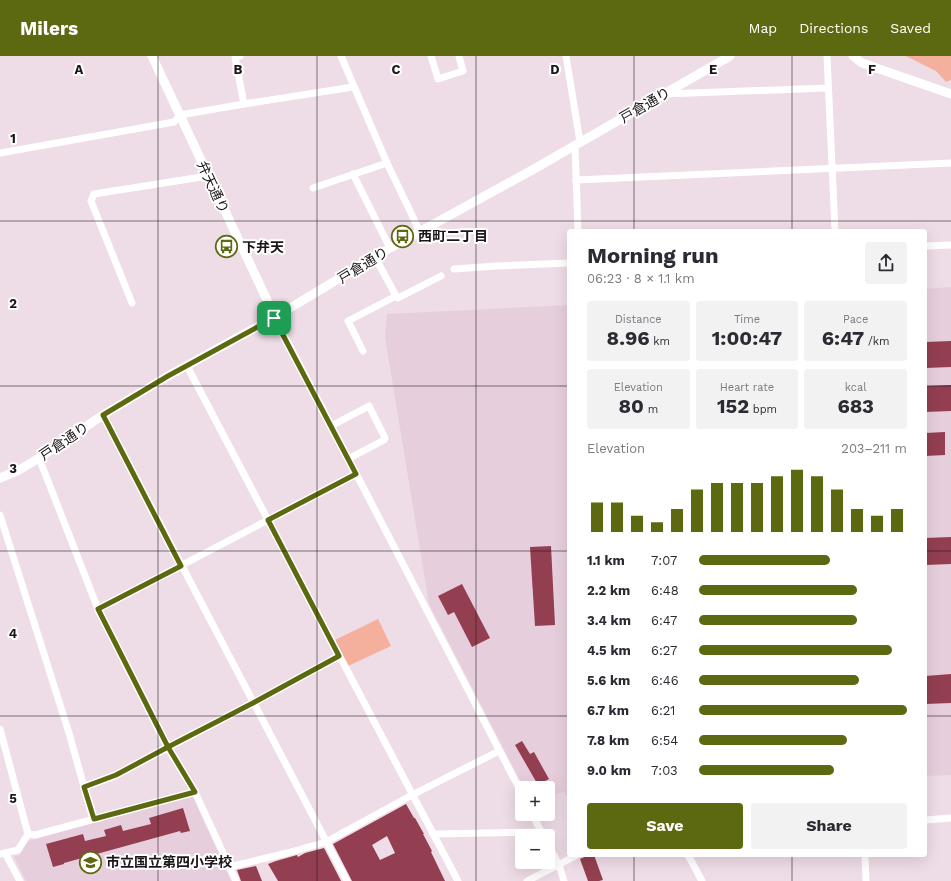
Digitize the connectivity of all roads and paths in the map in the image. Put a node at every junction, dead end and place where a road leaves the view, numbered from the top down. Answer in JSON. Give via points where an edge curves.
{"nodes":[{"id":1,"x":152,"y":56,"type":"edge"},
{"id":2,"x":240,"y":56,"type":"edge"},
{"id":3,"x":341,"y":56,"type":"edge"},
{"id":4,"x":431,"y":56,"type":"edge"},
{"id":5,"x":459,"y":56,"type":"edge"},
{"id":6,"x":566,"y":56,"type":"edge"},
{"id":7,"x":730,"y":56,"type":"edge"},
{"id":8,"x":827,"y":56,"type":"edge"},
{"id":9,"x":853,"y":56,"type":"edge"},
{"id":10,"x":353,"y":87,"type":"junction"},
{"id":11,"x":828,"y":88,"type":"junction"},
{"id":12,"x":664,"y":94,"type":"junction"},
{"id":13,"x":951,"y":94,"type":"edge"},
{"id":14,"x":244,"y":104,"type":"junction"},
{"id":15,"x":180,"y":116,"type":"junction"},
{"id":16,"x":578,"y":144,"type":"junction"},
{"id":17,"x":0,"y":153,"type":"edge"},
{"id":18,"x":387,"y":163,"type":"junction"},
{"id":19,"x":951,"y":163,"type":"edge"},
{"id":20,"x":832,"y":168,"type":"junction"},
{"id":21,"x":353,"y":174,"type":"junction"},
{"id":22,"x":208,"y":176,"type":"junction"},
{"id":23,"x":576,"y":180,"type":"junction"},
{"id":24,"x":313,"y":188,"type":"dead end"},
{"id":25,"x":578,"y":229,"type":"edge"},
{"id":26,"x":835,"y":229,"type":"edge"},
{"id":27,"x":420,"y":232,"type":"junction"},
{"id":28,"x":951,"y":245,"type":"edge"},
{"id":29,"x":927,"y":246,"type":"edge"},
{"id":30,"x":390,"y":248,"type":"junction"},
{"id":31,"x":375,"y":258,"type":"junction"},
{"id":32,"x":567,"y":263,"type":"edge"},
{"id":33,"x":454,"y":269,"type":"dead end"},
{"id":34,"x":441,"y":276,"type":"dead end"},
{"id":35,"x":396,"y":296,"type":"junction"},
{"id":36,"x":132,"y":303,"type":"dead end"},
{"id":37,"x":274,"y":318,"type":"junction"},
{"id":38,"x":363,"y":351,"type":"dead end"},
{"id":39,"x":187,"y":366,"type":"junction"},
{"id":40,"x":103,"y":415,"type":"junction"},
{"id":41,"x":331,"y":426,"type":"junction"},
{"id":42,"x":39,"y":458,"type":"junction"},
{"id":43,"x":348,"y":459,"type":"junction"},
{"id":44,"x":356,"y":474,"type":"junction"},
{"id":45,"x":0,"y":478,"type":"edge"},
{"id":46,"x":0,"y":515,"type":"edge"},
{"id":47,"x":268,"y":520,"type":"junction"},
{"id":48,"x":181,"y":566,"type":"junction"},
{"id":49,"x":98,"y":609,"type":"junction"},
{"id":50,"x":339,"y":656,"type":"junction"},
{"id":51,"x":253,"y":703,"type":"junction"},
{"id":52,"x":0,"y":729,"type":"edge"},
{"id":53,"x":168,"y":747,"type":"junction"},
{"id":54,"x":499,"y":751,"type":"junction"},
{"id":55,"x":515,"y":781,"type":"edge"},
{"id":56,"x":84,"y":787,"type":"junction"},
{"id":57,"x":195,"y":792,"type":"junction"},
{"id":58,"x":412,"y":795,"type":"junction"},
{"id":59,"x":951,"y":818,"type":"edge"},
{"id":60,"x":94,"y":819,"type":"junction"},
{"id":61,"x":927,"y":820,"type":"edge"},
{"id":62,"x":28,"y":834,"type":"junction"},
{"id":63,"x":433,"y":834,"type":"junction"},
{"id":64,"x":515,"y":834,"type":"edge"},
{"id":65,"x":326,"y":842,"type":"junction"},
{"id":66,"x":3,"y":854,"type":"edge"},
{"id":67,"x":555,"y":857,"type":"edge"},
{"id":68,"x":573,"y":857,"type":"edge"},
{"id":69,"x":689,"y":857,"type":"edge"},
{"id":70,"x":865,"y":857,"type":"edge"},
{"id":71,"x":559,"y":865,"type":"junction"},
{"id":72,"x":229,"y":867,"type":"junction"},
{"id":73,"x":20,"y":881,"type":"edge"},
{"id":74,"x":236,"y":881,"type":"edge"},
{"id":75,"x":347,"y":881,"type":"edge"},
{"id":76,"x":458,"y":881,"type":"edge"},
{"id":77,"x":527,"y":881,"type":"edge"},
{"id":78,"x":564,"y":881,"type":"edge"},
{"id":79,"x":702,"y":881,"type":"edge"},
{"id":80,"x":866,"y":881,"type":"edge"}],
"edges":[{"from":1,"to":15,"type":"street","name":"弁天通り"},
{"from":2,"to":14,"type":"street","via":[[235,57]]},
{"from":3,"to":10,"type":"street"},
{"from":4,"to":5,"type":"street","via":[[438,79],[463,71]]},
{"from":6,"to":16,"type":"street"},
{"from":7,"to":12,"type":"street","name":"戸倉通り"},
{"from":8,"to":11,"type":"street"},
{"from":9,"to":13,"type":"street","via":[[862,63]]},
{"from":10,"to":14,"type":"street"},
{"from":10,"to":18,"type":"street"},
{"from":11,"to":12,"type":"street"},
{"from":11,"to":20,"type":"street"},
{"from":12,"to":16,"type":"street","name":"戸倉通り"},
{"from":14,"to":15,"type":"street"},
{"from":15,"to":17,"type":"street","via":[[174,122]]},
{"from":15,"to":22,"type":"street","name":"弁天通り"},
{"from":16,"to":23,"type":"street"},
{"from":16,"to":27,"type":"street","name":"戸倉通り"},
{"from":18,"to":21,"type":"street"},
{"from":18,"to":27,"type":"street"},
{"from":19,"to":20,"type":"street"},
{"from":20,"to":23,"type":"street"},
{"from":20,"to":26,"type":"street"},
{"from":21,"to":24,"type":"street"},
{"from":21,"to":30,"type":"street"},
{"from":22,"to":36,"type":"street","via":[[94,194],[90,201]]},
{"from":22,"to":37,"type":"street","name":"弁天通り"},
{"from":23,"to":25,"type":"street"},
{"from":27,"to":30,"type":"street","name":"戸倉通り"},
{"from":28,"to":29,"type":"street"},
{"from":30,"to":31,"type":"street","name":"戸倉通り"},
{"from":31,"to":35,"type":"street"},
{"from":31,"to":37,"type":"street","name":"戸倉通り"},
{"from":32,"to":33,"type":"street"},
{"from":34,"to":35,"type":"street","via":[[398,298]]},
{"from":35,"to":38,"type":"street","via":[[348,321]]},
{"from":37,"to":39,"type":"street","name":"戸倉通り"},
{"from":37,"to":41,"type":"street"},
{"from":39,"to":40,"type":"street","name":"戸倉通り"},
{"from":39,"to":47,"type":"street"},
{"from":40,"to":42,"type":"street","name":"戸倉通り"},
{"from":40,"to":48,"type":"street"},
{"from":41,"to":43,"type":"street"},
{"from":41,"to":43,"type":"street","via":[[369,406],[385,438]]},
{"from":42,"to":45,"type":"street","name":"戸倉通り"},
{"from":42,"to":49,"type":"street"},
{"from":43,"to":44,"type":"street"},
{"from":44,"to":47,"type":"street"},
{"from":44,"to":54,"type":"street"},
{"from":46,"to":56,"type":"street"},
{"from":47,"to":48,"type":"street"},
{"from":47,"to":50,"type":"street"},
{"from":48,"to":49,"type":"street"},
{"from":48,"to":51,"type":"street"},
{"from":49,"to":53,"type":"street"},
{"from":50,"to":51,"type":"street"},
{"from":50,"to":58,"type":"street"},
{"from":51,"to":53,"type":"street"},
{"from":51,"to":65,"type":"street"},
{"from":52,"to":62,"type":"street"},
{"from":53,"to":56,"type":"street","via":[[116,775]]},
{"from":53,"to":57,"type":"street"},
{"from":54,"to":55,"type":"street"},
{"from":54,"to":58,"type":"street"},
{"from":56,"to":60,"type":"street"},
{"from":57,"to":60,"type":"street"},
{"from":57,"to":72,"type":"street"},
{"from":58,"to":63,"type":"street"},
{"from":58,"to":65,"type":"street"},
{"from":59,"to":61,"type":"street"},
{"from":60,"to":62,"type":"street","via":[[35,835]]},
{"from":62,"to":66,"type":"street","via":[[18,850]]},
{"from":63,"to":64,"type":"street"},
{"from":63,"to":76,"type":"street"},
{"from":65,"to":72,"type":"street"},
{"from":65,"to":75,"type":"street"},
{"from":66,"to":73,"type":"street"},
{"from":67,"to":71,"type":"street"},
{"from":68,"to":71,"type":"street"},
{"from":69,"to":79,"type":"street"},
{"from":70,"to":80,"type":"street"},
{"from":71,"to":77,"type":"street"},
{"from":71,"to":78,"type":"street"},
{"from":72,"to":74,"type":"street"}]}
